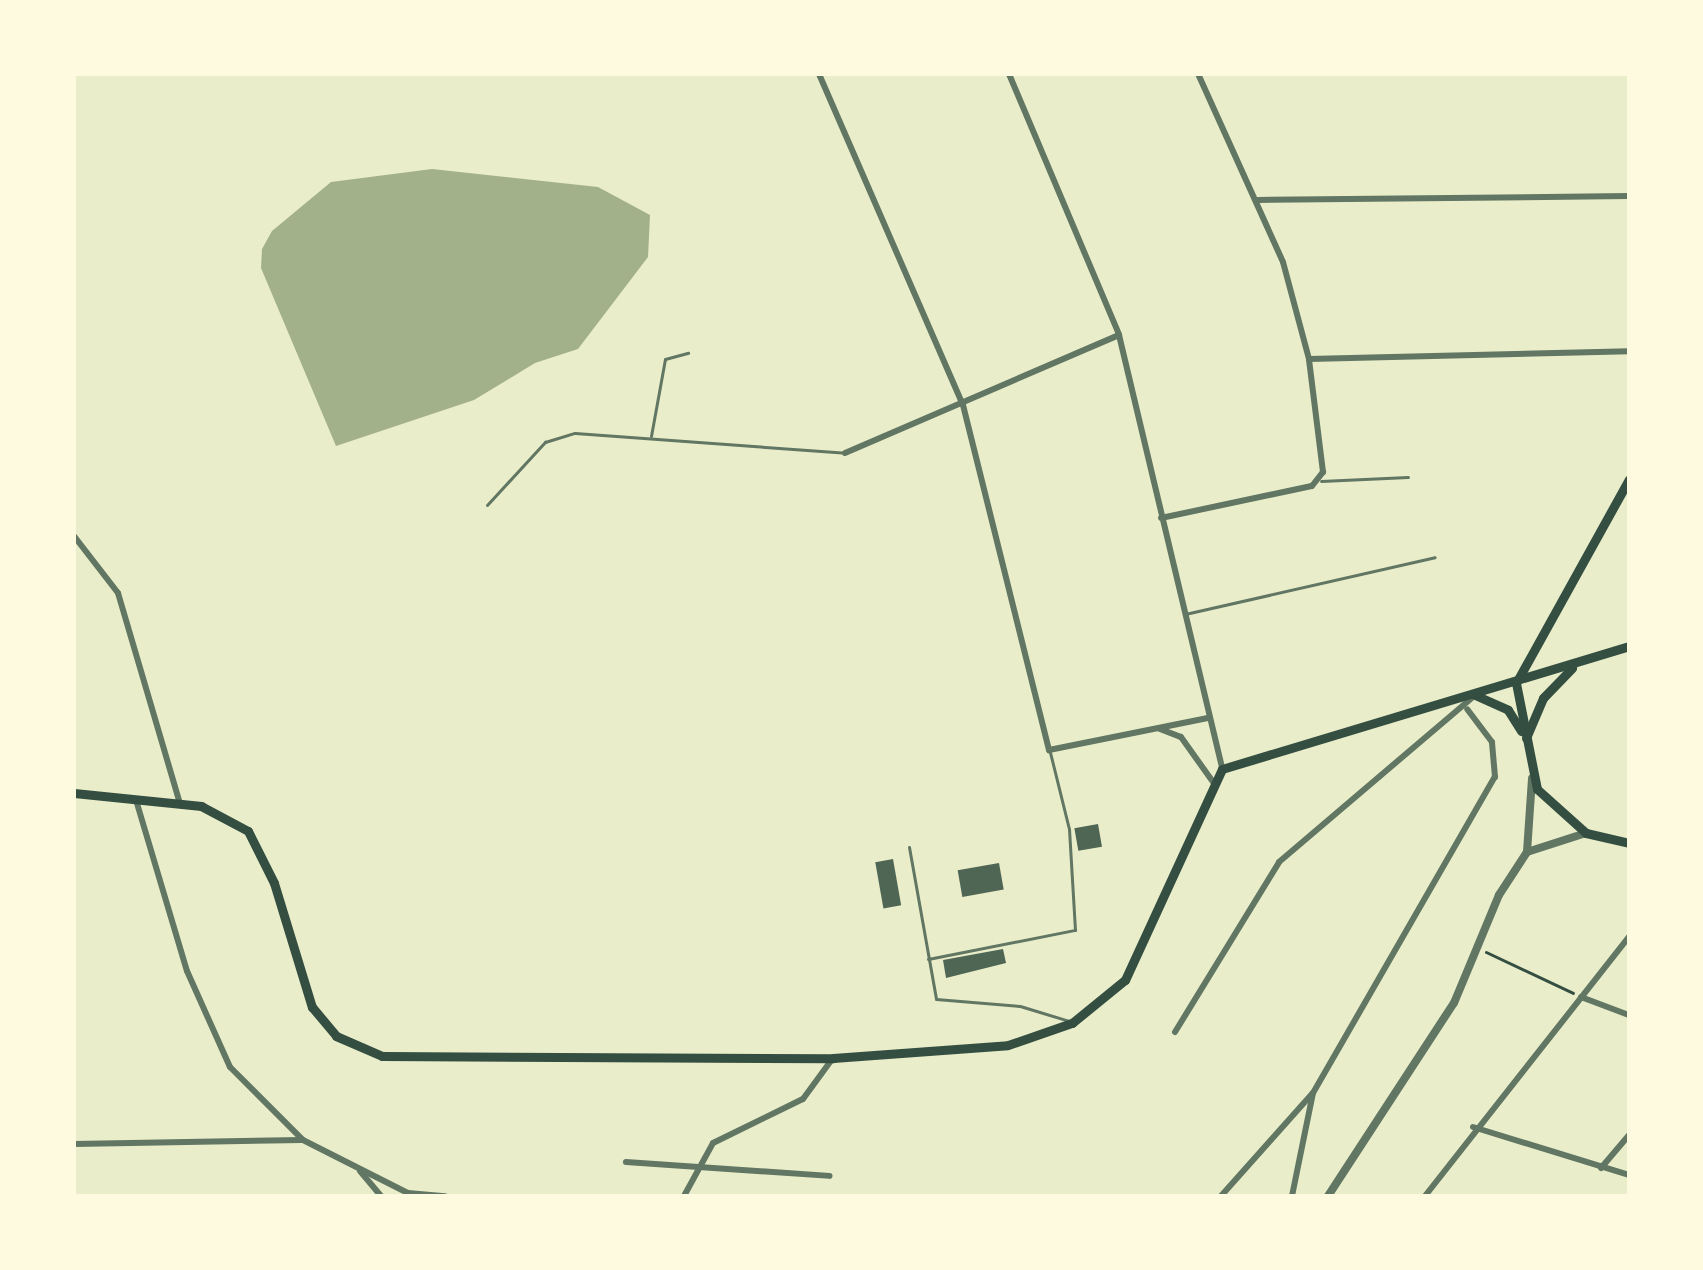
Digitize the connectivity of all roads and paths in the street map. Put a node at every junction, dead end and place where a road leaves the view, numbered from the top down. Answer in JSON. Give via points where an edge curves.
{"nodes":[{"id":1,"x":819,"y":74,"type":"edge"},
{"id":2,"x":1009,"y":74,"type":"edge"},
{"id":3,"x":1198,"y":74,"type":"edge"},
{"id":4,"x":1629,"y":196,"type":"edge"},
{"id":5,"x":1258,"y":200,"type":"junction"},
{"id":6,"x":1119,"y":335,"type":"junction"},
{"id":7,"x":1629,"y":351,"type":"edge"},
{"id":8,"x":688,"y":353,"type":"dead end"},
{"id":9,"x":1309,"y":359,"type":"junction"},
{"id":10,"x":963,"y":405,"type":"junction"},
{"id":11,"x":651,"y":436,"type":"junction"},
{"id":12,"x":845,"y":453,"type":"joint"},
{"id":13,"x":1408,"y":477,"type":"dead end"},
{"id":14,"x":1629,"y":479,"type":"edge"},
{"id":15,"x":1321,"y":481,"type":"junction"},
{"id":16,"x":487,"y":505,"type":"dead end"},
{"id":17,"x":1161,"y":518,"type":"junction"},
{"id":18,"x":74,"y":536,"type":"edge"},
{"id":19,"x":1435,"y":557,"type":"dead end"},
{"id":20,"x":1183,"y":615,"type":"junction"},
{"id":21,"x":1629,"y":646,"type":"edge"},
{"id":22,"x":1578,"y":664,"type":"junction"},
{"id":23,"x":1516,"y":683,"type":"junction"},
{"id":24,"x":1475,"y":695,"type":"junction"},
{"id":25,"x":1467,"y":709,"type":"junction"},
{"id":26,"x":1208,"y":718,"type":"junction"},
{"id":27,"x":1160,"y":729,"type":"junction"},
{"id":28,"x":1526,"y":739,"type":"junction"},
{"id":29,"x":1049,"y":750,"type":"junction"},
{"id":30,"x":1222,"y":769,"type":"junction"},
{"id":31,"x":1532,"y":778,"type":"junction"},
{"id":32,"x":1213,"y":782,"type":"junction"},
{"id":33,"x":74,"y":793,"type":"edge"},
{"id":34,"x":136,"y":800,"type":"junction"},
{"id":35,"x":183,"y":804,"type":"junction"},
{"id":36,"x":1586,"y":833,"type":"junction"},
{"id":37,"x":1629,"y":843,"type":"edge"},
{"id":38,"x":909,"y":847,"type":"dead end"},
{"id":39,"x":1527,"y":852,"type":"junction"},
{"id":40,"x":1629,"y":937,"type":"edge"},
{"id":41,"x":1475,"y":947,"type":"junction"},
{"id":42,"x":928,"y":959,"type":"junction"},
{"id":43,"x":1581,"y":997,"type":"junction"},
{"id":44,"x":1629,"y":1015,"type":"edge"},
{"id":45,"x":1072,"y":1023,"type":"junction"},
{"id":46,"x":1175,"y":1032,"type":"dead end"},
{"id":47,"x":833,"y":1058,"type":"junction"},
{"id":48,"x":1313,"y":1093,"type":"junction"},
{"id":49,"x":1473,"y":1127,"type":"junction"},
{"id":50,"x":1629,"y":1135,"type":"edge"},
{"id":51,"x":303,"y":1140,"type":"junction"},
{"id":52,"x":74,"y":1144,"type":"edge"},
{"id":53,"x":626,"y":1162,"type":"dead end"},
{"id":54,"x":692,"y":1168,"type":"junction"},
{"id":55,"x":1601,"y":1168,"type":"junction"},
{"id":56,"x":360,"y":1171,"type":"junction"},
{"id":57,"x":1629,"y":1175,"type":"edge"},
{"id":58,"x":830,"y":1176,"type":"dead end"},
{"id":59,"x":409,"y":1194,"type":"edge"},
{"id":60,"x":381,"y":1196,"type":"edge"},
{"id":61,"x":445,"y":1196,"type":"edge"},
{"id":62,"x":684,"y":1196,"type":"edge"},
{"id":63,"x":1221,"y":1196,"type":"edge"},
{"id":64,"x":1292,"y":1196,"type":"edge"},
{"id":65,"x":1328,"y":1196,"type":"edge"},
{"id":66,"x":1425,"y":1196,"type":"edge"}],
"edges":[{"from":1,"to":10,"type":"street"},
{"from":2,"to":6,"type":"street"},
{"from":3,"to":5,"type":"street"},
{"from":4,"to":5,"type":"street"},
{"from":5,"to":9,"type":"street"},
{"from":6,"to":10,"type":"street"},
{"from":6,"to":17,"type":"street"},
{"from":7,"to":9,"type":"street"},
{"from":8,"to":11,"type":"lane","via":[[665,359]]},
{"from":9,"to":15,"type":"street"},
{"from":10,"to":12,"type":"street"},
{"from":10,"to":29,"type":"street"},
{"from":11,"to":12,"type":"lane"},
{"from":11,"to":16,"type":"lane","via":[[575,433],[545,442]]},
{"from":13,"to":15,"type":"lane"},
{"from":14,"to":23,"type":"main road"},
{"from":15,"to":17,"type":"street"},
{"from":17,"to":20,"type":"street"},
{"from":18,"to":35,"type":"street","via":[[118,593]]},
{"from":19,"to":20,"type":"lane"},
{"from":20,"to":26,"type":"street"},
{"from":21,"to":22,"type":"main road"},
{"from":22,"to":23,"type":"main road"},
{"from":22,"to":28,"type":"main road","via":[[1543,698]]},
{"from":23,"to":24,"type":"main road"},
{"from":23,"to":28,"type":"main road"},
{"from":24,"to":25,"type":"street"},
{"from":24,"to":28,"type":"main road","via":[[1508,710]]},
{"from":24,"to":30,"type":"main road"},
{"from":25,"to":46,"type":"street","via":[[1279,862]]},
{"from":25,"to":48,"type":"street","via":[[1492,742],[1495,777]]},
{"from":26,"to":27,"type":"street"},
{"from":26,"to":30,"type":"street"},
{"from":27,"to":29,"type":"street"},
{"from":27,"to":32,"type":"street","via":[[1181,737]]},
{"from":28,"to":31,"type":"main road"},
{"from":29,"to":42,"type":"lane","via":[[1069,829],[1075,930]]},
{"from":30,"to":32,"type":"main road"},
{"from":31,"to":36,"type":"main road","via":[[1551,806]]},
{"from":31,"to":39,"type":"street"},
{"from":32,"to":45,"type":"main road","via":[[1141,955],[1112,995]]},
{"from":33,"to":34,"type":"main road"},
{"from":34,"to":35,"type":"main road"},
{"from":34,"to":51,"type":"street","via":[[205,1022],[230,1067]]},
{"from":35,"to":47,"type":"main road","via":[[248,831],[274,883],[312,1007],[336,1036],[362,1050],[401,1058]]},
{"from":36,"to":37,"type":"main road"},
{"from":36,"to":39,"type":"street"},
{"from":38,"to":42,"type":"lane"},
{"from":39,"to":41,"type":"street"},
{"from":40,"to":43,"type":"street"},
{"from":41,"to":43,"type":"path"},
{"from":41,"to":65,"type":"street","via":[[1454,1003]]},
{"from":42,"to":45,"type":"lane","via":[[936,999],[1020,1006]]},
{"from":43,"to":44,"type":"street"},
{"from":43,"to":49,"type":"street"},
{"from":45,"to":47,"type":"main road","via":[[1008,1045]]},
{"from":47,"to":54,"type":"street","via":[[803,1099],[731,1130]]},
{"from":48,"to":63,"type":"street"},
{"from":48,"to":64,"type":"street"},
{"from":49,"to":55,"type":"street"},
{"from":49,"to":66,"type":"street"},
{"from":50,"to":55,"type":"street"},
{"from":51,"to":52,"type":"street"},
{"from":51,"to":56,"type":"street"},
{"from":53,"to":54,"type":"street"},
{"from":54,"to":58,"type":"street"},
{"from":54,"to":62,"type":"street"},
{"from":55,"to":57,"type":"street"},
{"from":56,"to":59,"type":"street"},
{"from":56,"to":60,"type":"street"},
{"from":59,"to":61,"type":"street"}]}
